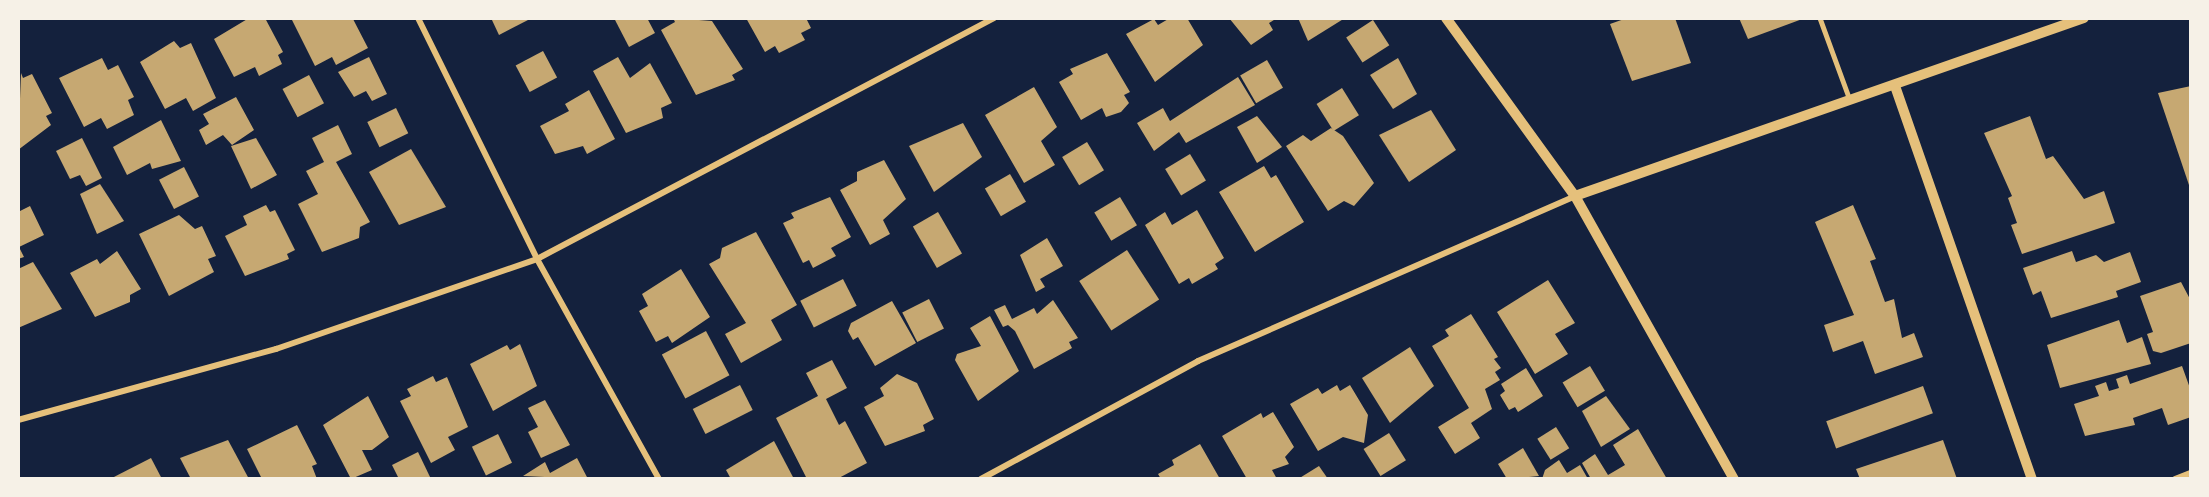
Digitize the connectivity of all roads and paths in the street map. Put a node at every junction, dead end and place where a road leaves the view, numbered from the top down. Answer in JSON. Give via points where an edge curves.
{"nodes":[{"id":1,"x":418,"y":18,"type":"edge"},
{"id":2,"x":994,"y":18,"type":"edge"},
{"id":3,"x":1446,"y":18,"type":"edge"},
{"id":4,"x":1820,"y":18,"type":"edge"},
{"id":5,"x":2084,"y":18,"type":"edge"},
{"id":6,"x":1895,"y":86,"type":"junction"},
{"id":7,"x":1851,"y":103,"type":"junction"},
{"id":8,"x":1575,"y":196,"type":"junction"},
{"id":9,"x":537,"y":259,"type":"junction"},
{"id":10,"x":18,"y":420,"type":"edge"},
{"id":11,"x":2191,"y":473,"type":"edge"},
{"id":12,"x":658,"y":479,"type":"edge"},
{"id":13,"x":981,"y":479,"type":"edge"},
{"id":14,"x":1734,"y":479,"type":"edge"},
{"id":15,"x":2032,"y":479,"type":"edge"},
{"id":16,"x":2175,"y":479,"type":"edge"}],
"edges":[{"from":1,"to":9,"type":"street"},
{"from":2,"to":9,"type":"street"},
{"from":3,"to":8,"type":"street"},
{"from":4,"to":7,"type":"lane"},
{"from":5,"to":6,"type":"street"},
{"from":6,"to":7,"type":"street"},
{"from":6,"to":15,"type":"street"},
{"from":7,"to":8,"type":"street"},
{"from":8,"to":13,"type":"street","via":[[1198,361]]},
{"from":8,"to":14,"type":"street"},
{"from":9,"to":10,"type":"street","via":[[276,349]]},
{"from":9,"to":12,"type":"street"},
{"from":11,"to":16,"type":"street"}]}
